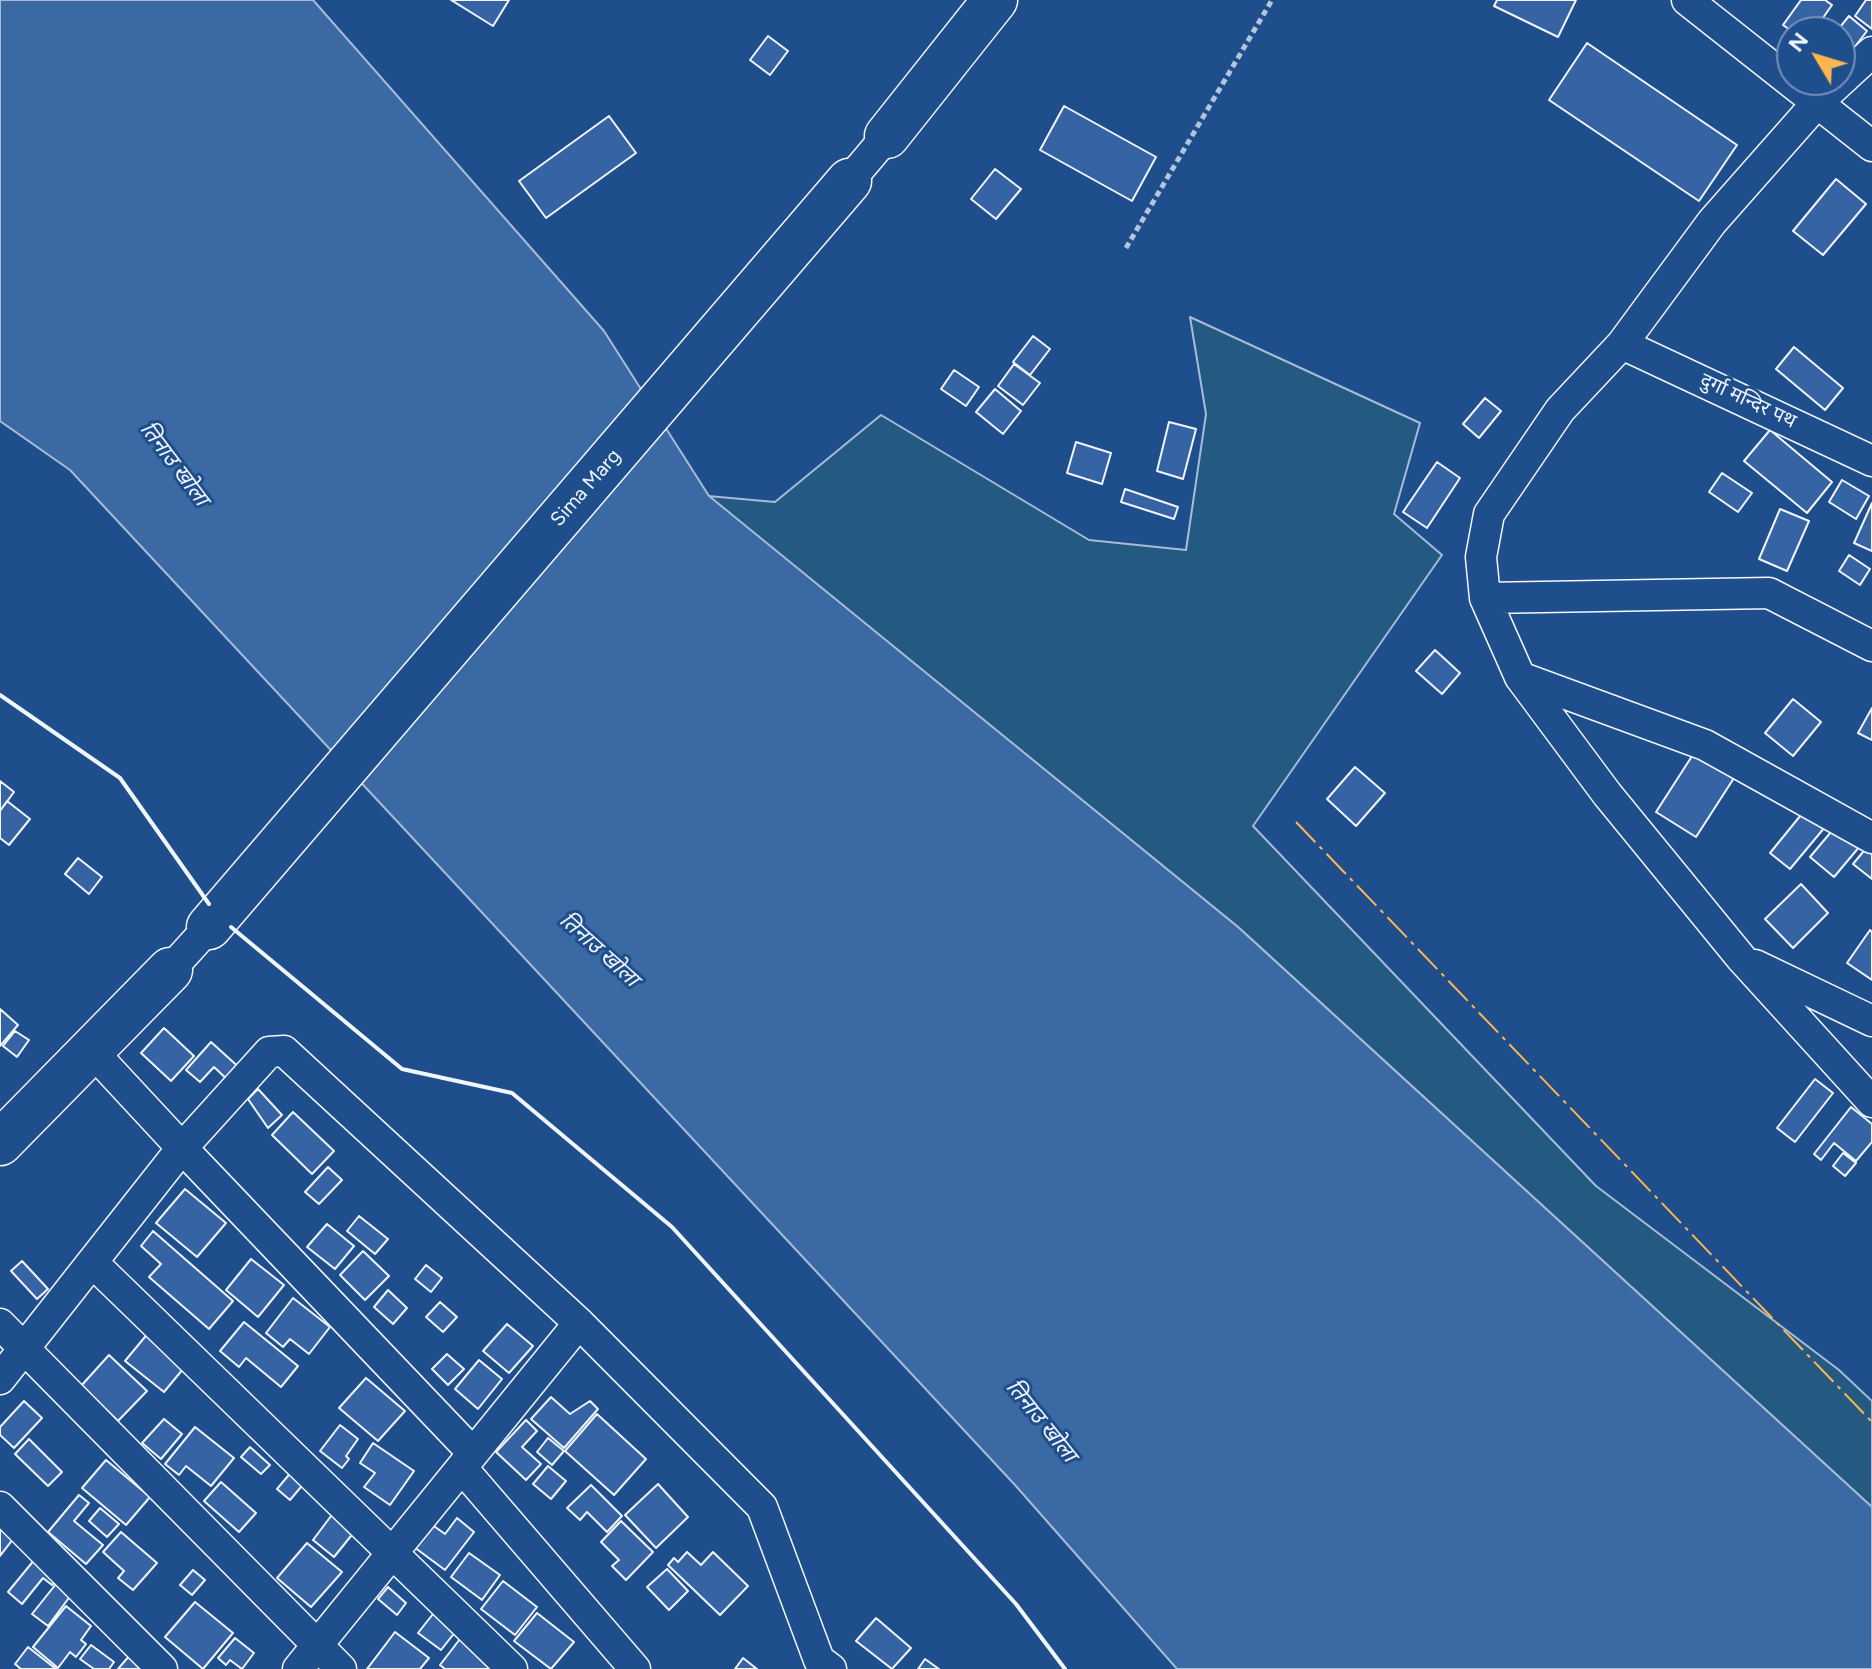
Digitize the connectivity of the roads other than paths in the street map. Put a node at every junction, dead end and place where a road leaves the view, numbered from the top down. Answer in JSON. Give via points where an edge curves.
{"nodes":[{"id":1,"x":995,"y":0,"type":"edge"},
{"id":2,"x":1687,"y":0,"type":"edge"},
{"id":3,"x":1872,"y":52,"type":"edge"},
{"id":4,"x":1817,"y":103,"type":"junction"},
{"id":5,"x":887,"y":136,"type":"joint"},
{"id":6,"x":1872,"y":146,"type":"edge"},
{"id":7,"x":849,"y":181,"type":"joint"},
{"id":8,"x":1622,"y":344,"type":"junction"},
{"id":9,"x":1872,"y":461,"type":"edge"},
{"id":10,"x":1485,"y":598,"type":"junction"},
{"id":11,"x":1872,"y":646,"type":"edge"},
{"id":12,"x":1520,"y":677,"type":"junction"},
{"id":13,"x":1872,"y":838,"type":"edge"},
{"id":14,"x":209,"y":927,"type":"joint"},
{"id":15,"x":1742,"y":959,"type":"junction"},
{"id":16,"x":170,"y":970,"type":"joint"},
{"id":17,"x":1872,"y":1021,"type":"edge"},
{"id":18,"x":91,"y":1050,"type":"junction"},
{"id":19,"x":1872,"y":1102,"type":"edge"},
{"id":20,"x":0,"y":1143,"type":"edge"},
{"id":21,"x":182,"y":1148,"type":"junction"},
{"id":22,"x":92,"y":1262,"type":"junction"},
{"id":23,"x":579,"y":1323,"type":"junction"},
{"id":24,"x":0,"y":1324,"type":"edge"},
{"id":25,"x":25,"y":1348,"type":"junction"},
{"id":26,"x":0,"y":1379,"type":"edge"},
{"id":27,"x":467,"y":1460,"type":"junction"},
{"id":28,"x":0,"y":1507,"type":"edge"},
{"id":29,"x":393,"y":1551,"type":"junction"},
{"id":30,"x":317,"y":1645,"type":"junction"},
{"id":31,"x":821,"y":1666,"type":"edge"},
{"id":32,"x":162,"y":1669,"type":"edge"},
{"id":33,"x":298,"y":1669,"type":"edge"},
{"id":34,"x":341,"y":1669,"type":"edge"},
{"id":35,"x":512,"y":1669,"type":"edge"},
{"id":36,"x":635,"y":1669,"type":"edge"}],
"edges":[{"from":1,"to":5,"type":"street","name":"Sima Marg"},
{"from":2,"to":4,"type":"street"},
{"from":3,"to":4,"type":"street"},
{"from":4,"to":6,"type":"street"},
{"from":4,"to":8,"type":"street","via":[[1712,222]]},
{"from":5,"to":7,"type":"street","name":"Sima Marg"},
{"from":7,"to":14,"type":"street","name":"Sima Marg"},
{"from":8,"to":9,"type":"street","name":"दुर्गा मन्दिर पथ"},
{"from":8,"to":10,"type":"street","via":[[1560,410],[1489,514],[1481,557]]},
{"from":10,"to":11,"type":"street","via":[[1769,593]]},
{"from":10,"to":12,"type":"street"},
{"from":12,"to":13,"type":"street","via":[[1705,745]]},
{"from":12,"to":15,"type":"street","via":[[1607,794]]},
{"from":14,"to":16,"type":"street","name":"Sima Marg"},
{"from":15,"to":17,"type":"street"},
{"from":15,"to":19,"type":"street"},
{"from":16,"to":18,"type":"street"},
{"from":18,"to":20,"type":"street"},
{"from":18,"to":21,"type":"street"},
{"from":21,"to":22,"type":"street"},
{"from":21,"to":23,"type":"street","via":[[269,1052],[284,1051]]},
{"from":21,"to":27,"type":"street"},
{"from":22,"to":25,"type":"street"},
{"from":22,"to":29,"type":"street"},
{"from":23,"to":27,"type":"street"},
{"from":23,"to":31,"type":"street","via":[[762,1507]]},
{"from":24,"to":25,"type":"street"},
{"from":25,"to":26,"type":"street"},
{"from":25,"to":30,"type":"street"},
{"from":27,"to":29,"type":"street"},
{"from":27,"to":36,"type":"street"},
{"from":28,"to":32,"type":"street"},
{"from":29,"to":30,"type":"street"},
{"from":29,"to":35,"type":"street"},
{"from":30,"to":33,"type":"street"},
{"from":30,"to":34,"type":"street"}]}
